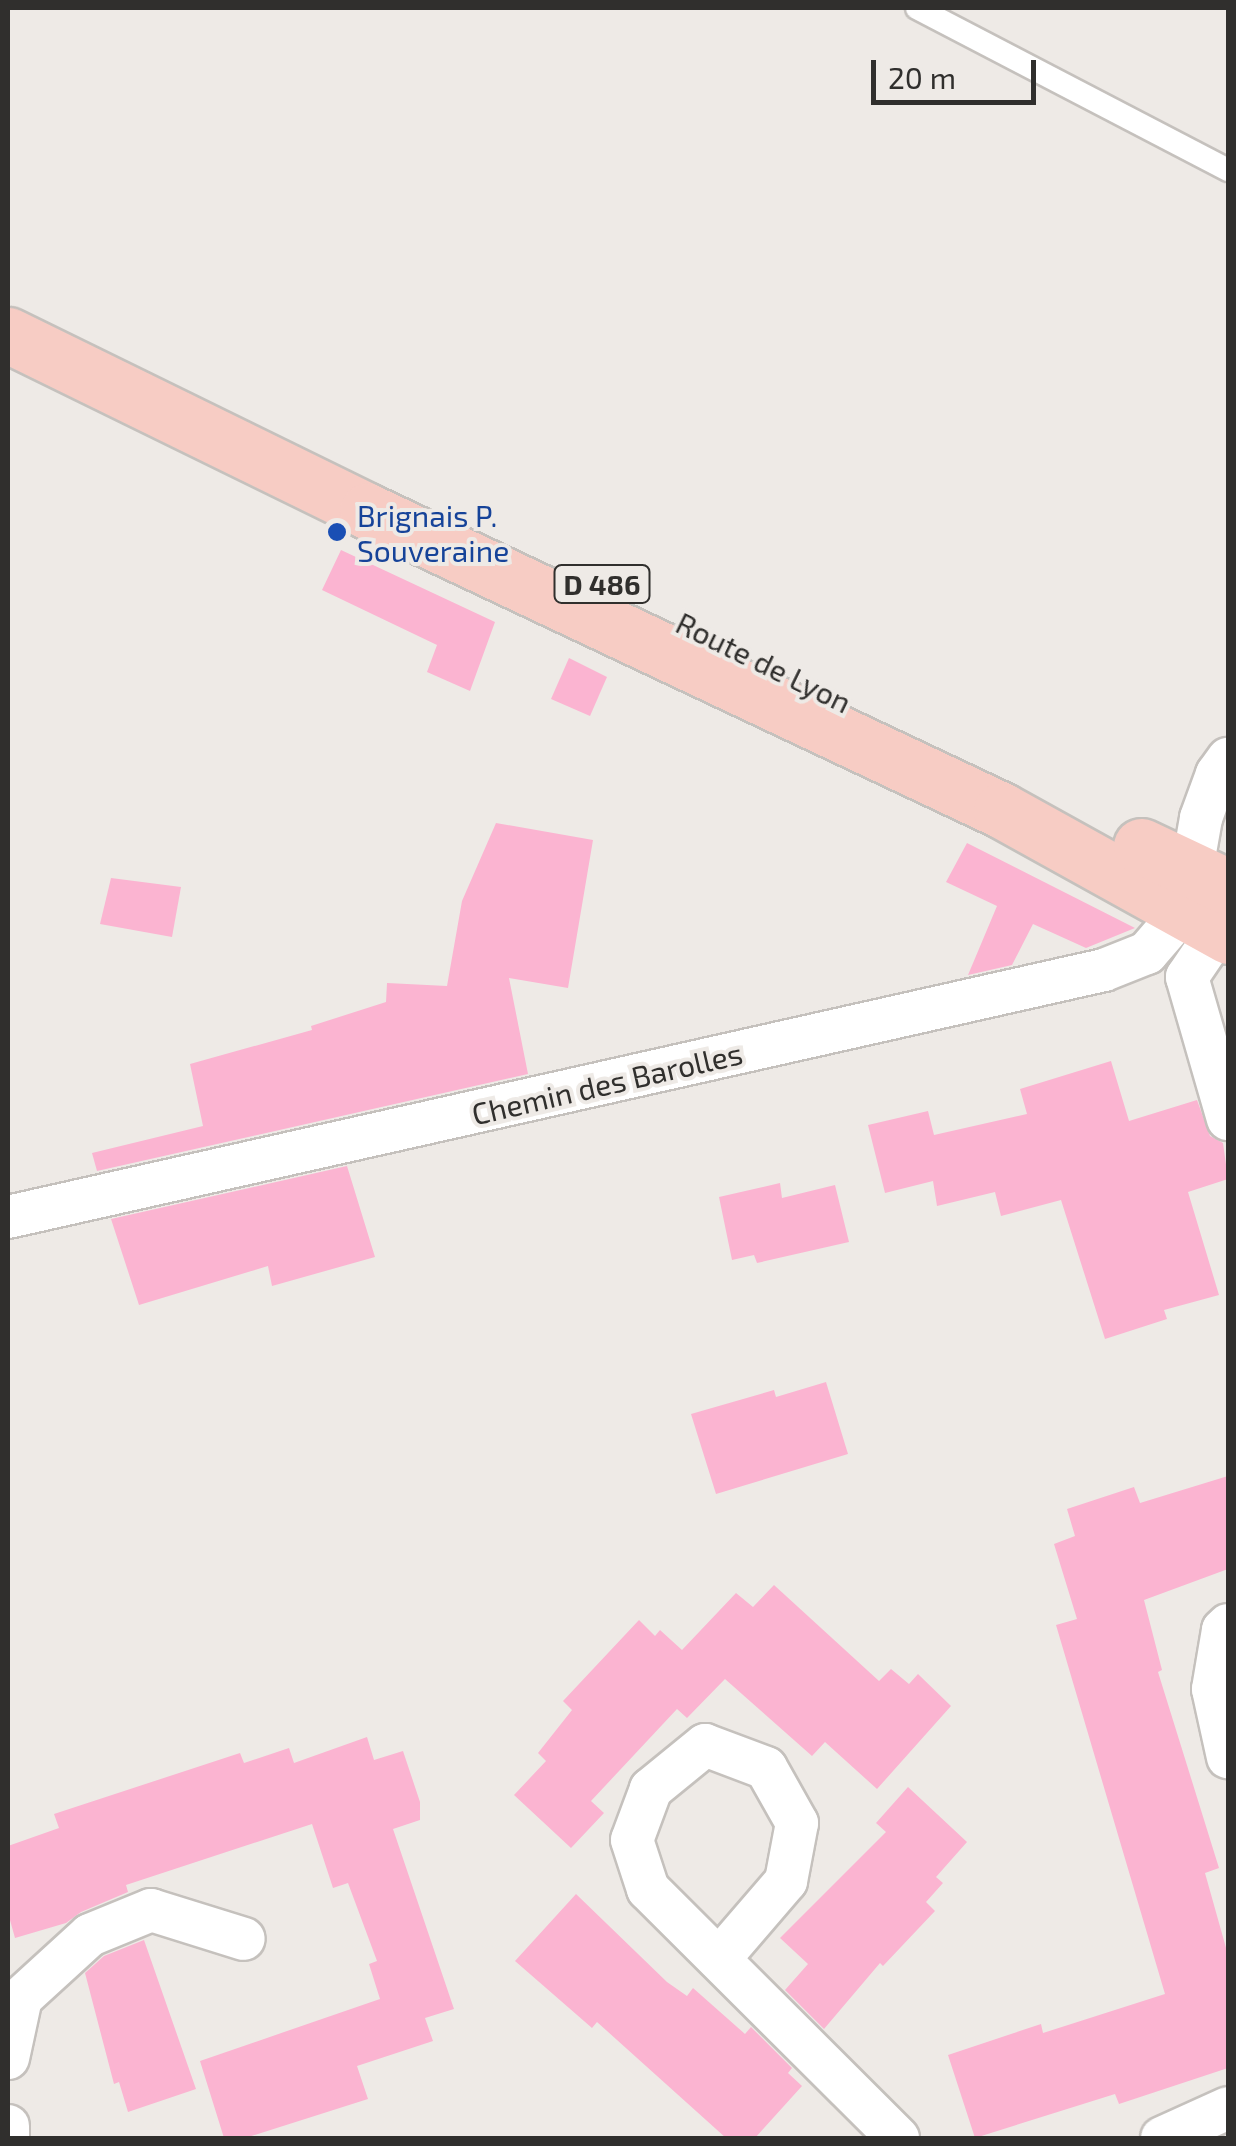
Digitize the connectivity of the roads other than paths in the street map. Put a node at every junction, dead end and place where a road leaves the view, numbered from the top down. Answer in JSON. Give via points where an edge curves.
{"nodes":[{"id":1,"x":917,"y":8,"type":"edge"},
{"id":2,"x":1228,"y":170,"type":"edge"},
{"id":3,"x":8,"y":301,"type":"edge"},
{"id":4,"x":8,"y":335,"type":"edge"},
{"id":5,"x":1228,"y":759,"type":"edge"},
{"id":6,"x":1211,"y":907,"type":"edge"},
{"id":7,"x":1228,"y":1119,"type":"edge"},
{"id":8,"x":8,"y":1217,"type":"edge"},
{"id":9,"x":1228,"y":1624,"type":"edge"},
{"id":10,"x":1228,"y":1757,"type":"edge"},
{"id":11,"x":244,"y":1938,"type":"dead end"},
{"id":12,"x":718,"y":1959,"type":"junction"},
{"id":13,"x":8,"y":2058,"type":"edge"},
{"id":14,"x":1228,"y":2108,"type":"edge"},
{"id":15,"x":8,"y":2126,"type":"edge"},
{"id":16,"x":8,"y":2138,"type":"edge"},
{"id":17,"x":898,"y":2138,"type":"edge"},
{"id":18,"x":1162,"y":2138,"type":"edge"}],
"edges":[{"from":1,"to":2,"type":"lane"},
{"from":3,"to":6,"type":"main road","name":"Route de Lyon","number":"D 486"},
{"from":4,"to":6,"type":"main road","name":"Route de Lyon","number":"D 486"},
{"from":5,"to":6,"type":"street","via":[[1202,818]]},
{"from":6,"to":7,"type":"street","via":[[1187,977]]},
{"from":6,"to":8,"type":"street","name":"Chemin des Barolles","via":[[1147,953],[1104,970]]},
{"from":9,"to":10,"type":"street","via":[[1214,1689]]},
{"from":11,"to":13,"type":"street","via":[[152,1910],[90,1935],[21,1998]]},
{"from":12,"to":12,"type":"street","via":[[786,1881],[798,1824],[766,1768],[705,1745],[651,1789],[632,1840],[648,1889]]},
{"from":12,"to":17,"type":"street"},
{"from":14,"to":18,"type":"street"},
{"from":15,"to":16,"type":"street"}]}
